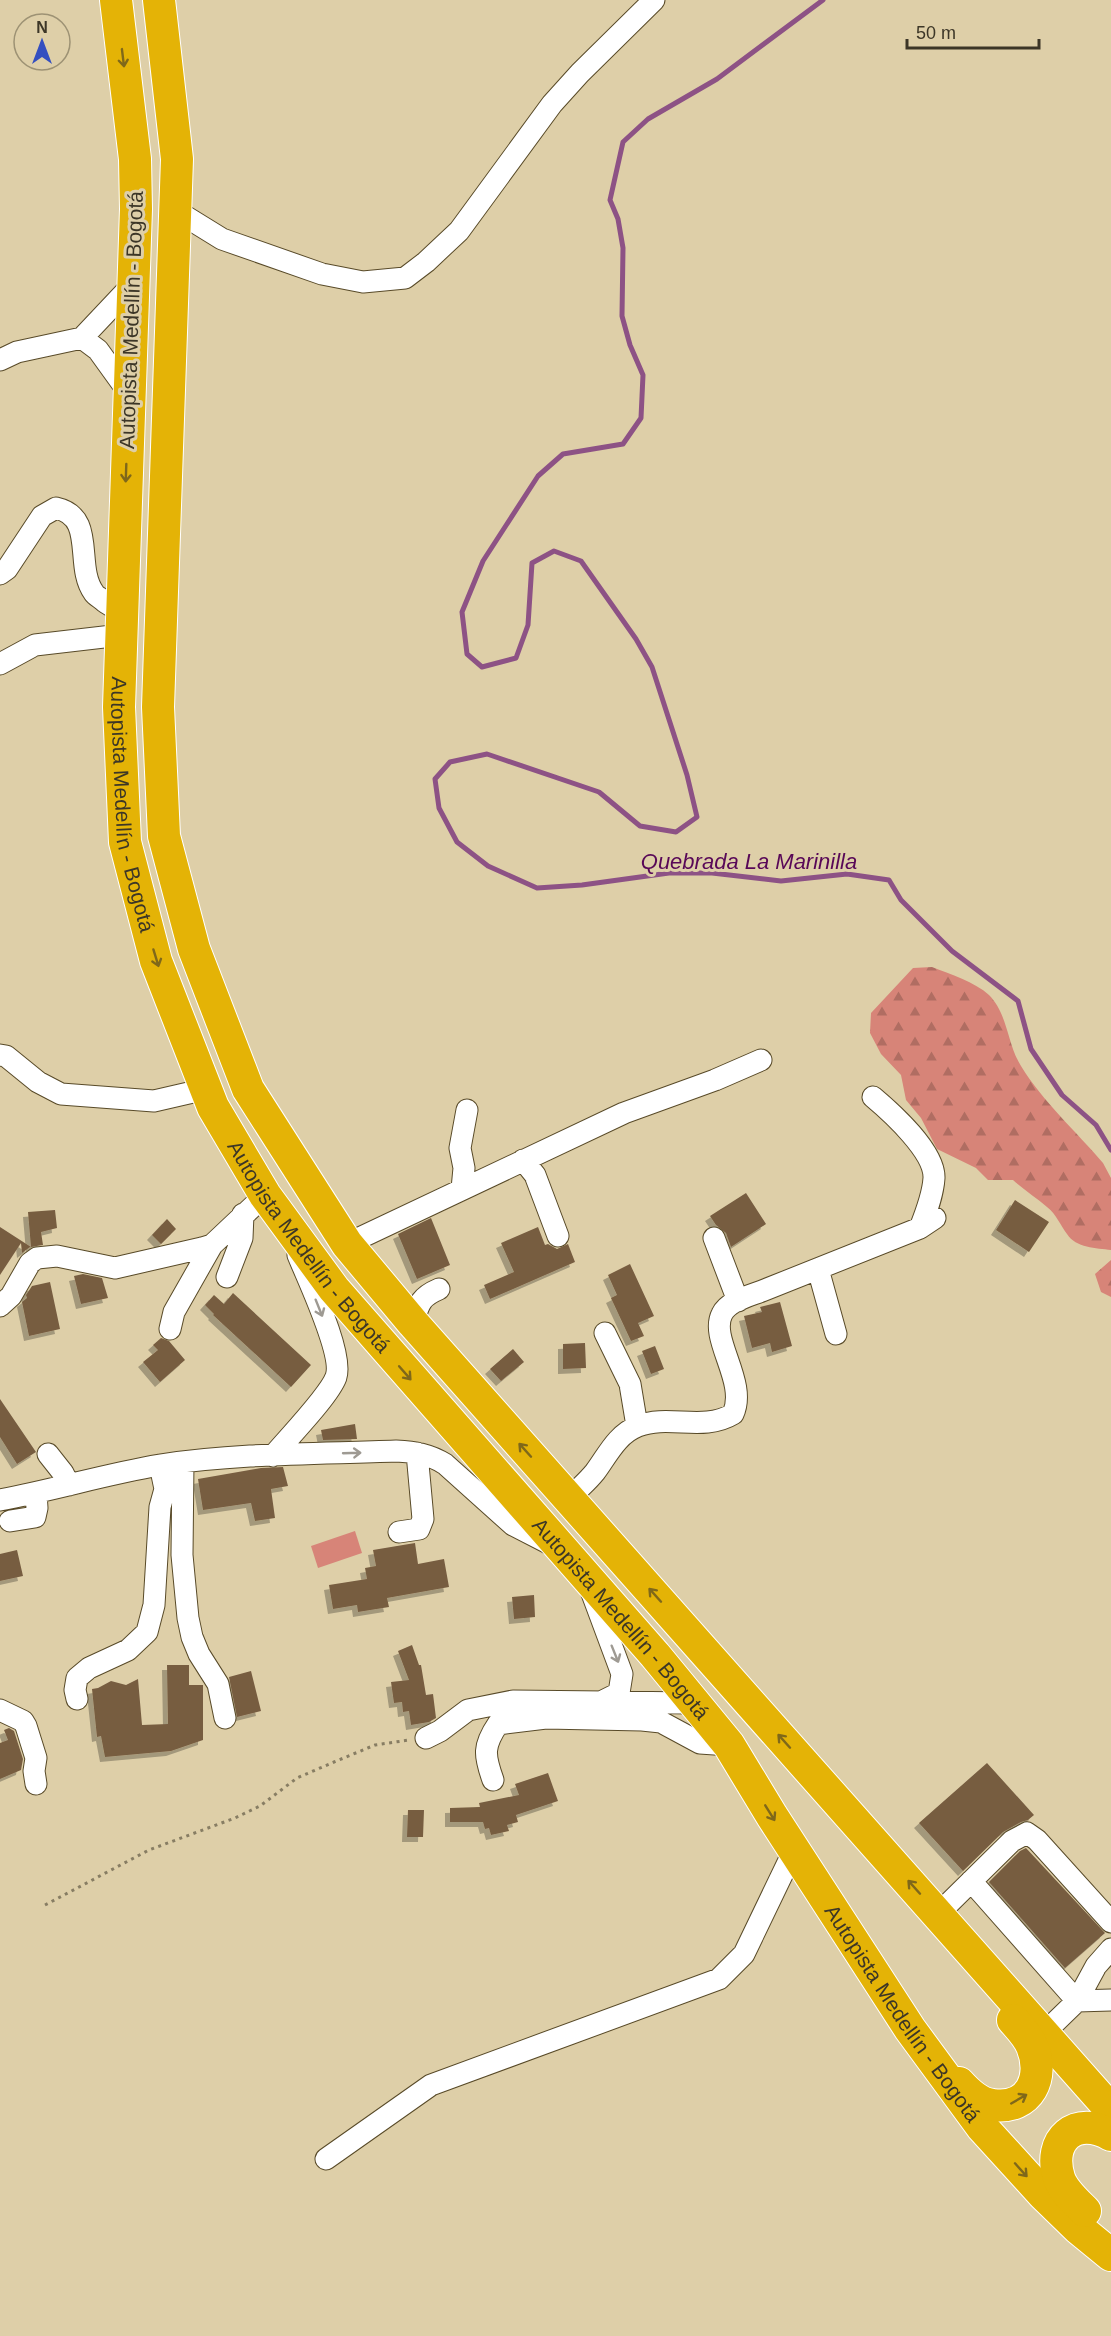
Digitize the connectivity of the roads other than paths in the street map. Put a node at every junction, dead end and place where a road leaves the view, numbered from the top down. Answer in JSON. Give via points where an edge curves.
{"nodes":[{"id":1,"x":116,"y":0,"type":"edge"},
{"id":2,"x":159,"y":0,"type":"edge"},
{"id":3,"x":654,"y":0,"type":"edge"},
{"id":4,"x":176,"y":210,"type":"junction"},
{"id":5,"x":132,"y":285,"type":"junction"},
{"id":6,"x":82,"y":338,"type":"junction"},
{"id":7,"x":0,"y":360,"type":"edge"},
{"id":8,"x":129,"y":393,"type":"junction"},
{"id":9,"x":0,"y":574,"type":"edge"},
{"id":10,"x":121,"y":623,"type":"junction"},
{"id":11,"x":0,"y":664,"type":"edge"},
{"id":12,"x":0,"y":1055,"type":"edge"},
{"id":13,"x":761,"y":1060,"type":"dead end"},
{"id":14,"x":206,"y":1089,"type":"junction"},
{"id":15,"x":873,"y":1097,"type":"dead end"},
{"id":16,"x":467,"y":1110,"type":"dead end"},
{"id":17,"x":523,"y":1160,"type":"junction"},
{"id":18,"x":462,"y":1189,"type":"junction"},
{"id":19,"x":254,"y":1205,"type":"junction"},
{"id":20,"x":291,"y":1234,"type":"junction"},
{"id":21,"x":558,"y":1236,"type":"dead end"},
{"id":22,"x":714,"y":1238,"type":"dead end"},
{"id":23,"x":212,"y":1245,"type":"junction"},
{"id":24,"x":347,"y":1245,"type":"junction"},
{"id":25,"x":818,"y":1269,"type":"junction"},
{"id":26,"x":227,"y":1277,"type":"dead end"},
{"id":27,"x":439,"y":1289,"type":"dead end"},
{"id":28,"x":738,"y":1300,"type":"junction"},
{"id":29,"x":0,"y":1306,"type":"edge"},
{"id":30,"x":413,"y":1323,"type":"junction"},
{"id":31,"x":170,"y":1329,"type":"dead end"},
{"id":32,"x":605,"y":1333,"type":"dead end"},
{"id":33,"x":836,"y":1334,"type":"dead end"},
{"id":34,"x":637,"y":1426,"type":"junction"},
{"id":35,"x":318,"y":1439,"type":"dead end"},
{"id":36,"x":279,"y":1449,"type":"junction"},
{"id":37,"x":417,"y":1453,"type":"junction"},
{"id":38,"x":48,"y":1454,"type":"dead end"},
{"id":39,"x":183,"y":1462,"type":"junction"},
{"id":40,"x":160,"y":1465,"type":"junction"},
{"id":41,"x":69,"y":1485,"type":"junction"},
{"id":42,"x":36,"y":1493,"type":"junction"},
{"id":43,"x":569,"y":1499,"type":"junction"},
{"id":44,"x":0,"y":1500,"type":"edge"},
{"id":45,"x":10,"y":1521,"type":"dead end"},
{"id":46,"x":399,"y":1532,"type":"dead end"},
{"id":47,"x":563,"y":1551,"type":"junction"},
{"id":48,"x":587,"y":1580,"type":"junction"},
{"id":49,"x":77,"y":1699,"type":"dead end"},
{"id":50,"x":601,"y":1702,"type":"junction"},
{"id":51,"x":696,"y":1703,"type":"junction"},
{"id":52,"x":0,"y":1710,"type":"edge"},
{"id":53,"x":225,"y":1718,"type":"dead end"},
{"id":54,"x":426,"y":1738,"type":"road end"},
{"id":55,"x":729,"y":1745,"type":"junction"},
{"id":56,"x":493,"y":1779,"type":"dead end"},
{"id":57,"x":36,"y":1784,"type":"dead end"},
{"id":58,"x":794,"y":1850,"type":"junction"},
{"id":59,"x":971,"y":1881,"type":"junction"},
{"id":60,"x":938,"y":1914,"type":"junction"},
{"id":61,"x":1111,"y":1922,"type":"edge"},
{"id":62,"x":965,"y":1945,"type":"junction"},
{"id":63,"x":1111,"y":1948,"type":"edge"},
{"id":64,"x":1111,"y":2000,"type":"edge"},
{"id":65,"x":1077,"y":2001,"type":"junction"},
{"id":66,"x":910,"y":2029,"type":"junction"},
{"id":67,"x":1044,"y":2033,"type":"junction"},
{"id":68,"x":1111,"y":2110,"type":"edge"},
{"id":69,"x":1111,"y":2135,"type":"edge"},
{"id":70,"x":326,"y":2159,"type":"dead end"},
{"id":71,"x":1111,"y":2238,"type":"edge"},
{"id":72,"x":1111,"y":2255,"type":"edge"}],
"edges":[{"from":1,"to":5,"type":"highway","name":"Autopista Medellín - Bogotá","one_way":true,"via":[[135,159]]},
{"from":2,"to":4,"type":"highway","name":"Autopista Medellín - Bogotá","via":[[177,159]]},
{"from":3,"to":4,"type":"street","via":[[552,104],[459,231],[405,278],[363,282],[322,274],[222,239]]},
{"from":4,"to":24,"type":"highway","name":"Autopista Medellín - Bogotá","via":[[158,707],[164,836],[194,949],[249,1089]]},
{"from":5,"to":6,"type":"street"},
{"from":5,"to":8,"type":"highway","name":"Autopista Medellín - Bogotá"},
{"from":6,"to":7,"type":"street","via":[[17,352]]},
{"from":6,"to":8,"type":"street","via":[[98,350]]},
{"from":8,"to":10,"type":"highway","name":"Autopista Medellín - Bogotá","one_way":true},
{"from":9,"to":10,"type":"street","via":[[42,516],[56,508],[68,511],[79,521],[87,578],[94,594],[115,609]]},
{"from":10,"to":11,"type":"street","via":[[35,645]]},
{"from":10,"to":14,"type":"highway","name":"Autopista Medellín - Bogotá","one_way":true,"via":[[119,707],[125,842],[156,961]]},
{"from":12,"to":14,"type":"street","via":[[61,1094],[154,1101]]},
{"from":13,"to":17,"type":"street","via":[[713,1085],[624,1113]]},
{"from":14,"to":19,"type":"highway","name":"Autopista Medellín - Bogotá"},
{"from":15,"to":25,"type":"street","via":[[914,1138],[932,1167],[928,1223]]},
{"from":16,"to":18,"type":"street","via":[[460,1148],[464,1168]]},
{"from":17,"to":18,"type":"street"},
{"from":17,"to":21,"type":"street","via":[[535,1175]]},
{"from":18,"to":24,"type":"street"},
{"from":19,"to":20,"type":"highway","name":"Autopista Medellín - Bogotá"},
{"from":19,"to":23,"type":"street"},
{"from":19,"to":26,"type":"street"},
{"from":20,"to":36,"type":"street","one_way":true,"via":[[330,1335],[338,1369],[327,1391]]},
{"from":20,"to":47,"type":"highway","name":"Autopista Medellín - Bogotá","one_way":true,"via":[[381,1345]]},
{"from":22,"to":28,"type":"street"},
{"from":23,"to":29,"type":"street","via":[[115,1268],[57,1256],[37,1258]]},
{"from":23,"to":31,"type":"street","via":[[177,1307]]},
{"from":24,"to":30,"type":"highway","name":"Autopista Medellín - Bogotá"},
{"from":25,"to":28,"type":"street"},
{"from":25,"to":33,"type":"street"},
{"from":27,"to":30,"type":"street","via":[[420,1302]]},
{"from":28,"to":34,"type":"street","via":[[721,1315],[719,1323],[737,1390],[733,1414],[717,1422]]},
{"from":43,"to":30,"type":"highway","name":"Autopista Medellín - Bogotá","one_way":true},
{"from":32,"to":34,"type":"street","via":[[630,1384]]},
{"from":34,"to":43,"type":"street","via":[[618,1440],[594,1474]]},
{"from":35,"to":36,"type":"street"},
{"from":36,"to":37,"type":"street","one_way":true},
{"from":36,"to":39,"type":"street"},
{"from":37,"to":46,"type":"street","via":[[423,1520],[419,1529]]},
{"from":37,"to":47,"type":"street","via":[[445,1464],[513,1525]]},
{"from":38,"to":41,"type":"street"},
{"from":39,"to":40,"type":"street"},
{"from":39,"to":53,"type":"street","via":[[182,1555],[188,1618],[199,1654],[218,1684]]},
{"from":40,"to":41,"type":"street"},
{"from":40,"to":49,"type":"street","via":[[165,1489],[160,1508],[154,1605],[147,1632],[128,1650],[77,1678]]},
{"from":41,"to":42,"type":"street"},
{"from":42,"to":44,"type":"street"},
{"from":42,"to":45,"type":"street","via":[[35,1516]]},
{"from":60,"to":43,"type":"highway","name":"Autopista Medellín - Bogotá","one_way":true},
{"from":47,"to":48,"type":"highway","name":"Autopista Medellín - Bogotá"},
{"from":48,"to":50,"type":"street","one_way":true,"via":[[622,1674],[619,1693]]},
{"from":48,"to":51,"type":"highway","name":"Autopista Medellín - Bogotá"},
{"from":50,"to":51,"type":"street"},
{"from":50,"to":54,"type":"street","via":[[531,1700],[490,1704],[468,1710]]},
{"from":51,"to":55,"type":"highway","name":"Autopista Medellín - Bogotá"},
{"from":52,"to":57,"type":"street","via":[[23,1720],[36,1758]]},
{"from":55,"to":56,"type":"street","via":[[700,1743],[661,1722],[510,1720],[498,1724],[486,1747]]},
{"from":55,"to":58,"type":"highway","name":"Autopista Medellín - Bogotá","one_way":true},
{"from":58,"to":66,"type":"highway","name":"Autopista Medellín - Bogotá"},
{"from":58,"to":70,"type":"street","via":[[744,1954],[719,1979],[431,2085]]},
{"from":59,"to":60,"type":"street"},
{"from":59,"to":61,"type":"street","via":[[1012,1841],[1027,1833]]},
{"from":59,"to":65,"type":"street"},
{"from":60,"to":62,"type":"highway","name":"Autopista Medellín - Bogotá"},
{"from":66,"to":62,"type":"highway","one_way":true,"via":[[970,2095],[992,2106],[1022,2100],[1033,2090],[1037,2073],[1033,2048],[998,2002]]},
{"from":62,"to":67,"type":"highway","name":"Autopista Medellín - Bogotá"},
{"from":63,"to":65,"type":"street"},
{"from":64,"to":65,"type":"street"},
{"from":65,"to":67,"type":"street"},
{"from":66,"to":72,"type":"highway","name":"Autopista Medellín - Bogotá","one_way":true,"via":[[982,2127],[1043,2194]]},
{"from":67,"to":68,"type":"highway","name":"Autopista Medellín - Bogotá"},
{"from":69,"to":71,"type":"highway","via":[[1090,2129],[1073,2130],[1060,2140],[1055,2155],[1059,2179],[1065,2188]]}]}
